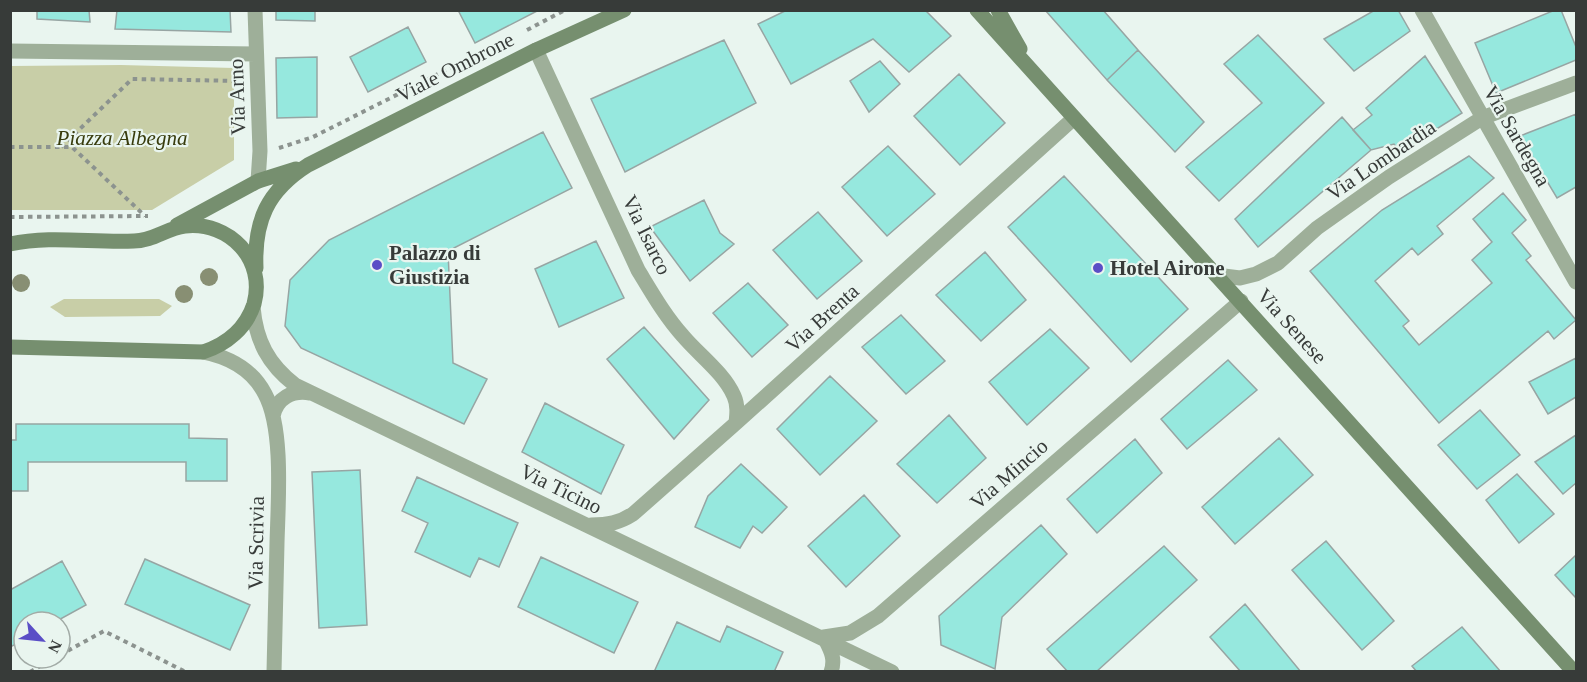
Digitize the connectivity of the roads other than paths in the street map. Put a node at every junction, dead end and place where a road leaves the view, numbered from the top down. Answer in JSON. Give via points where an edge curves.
{"nodes":[{"id":1,"x":255,"y":10,"type":"edge"},
{"id":2,"x":624,"y":10,"type":"edge"},
{"id":3,"x":978,"y":10,"type":"edge"},
{"id":4,"x":998,"y":10,"type":"edge"},
{"id":5,"x":1422,"y":10,"type":"edge"},
{"id":6,"x":536,"y":50,"type":"junction"},
{"id":7,"x":10,"y":51,"type":"edge"},
{"id":8,"x":256,"y":54,"type":"junction"},
{"id":9,"x":1033,"y":73,"type":"junction"},
{"id":10,"x":1576,"y":83,"type":"edge"},
{"id":11,"x":1482,"y":118,"type":"junction"},
{"id":12,"x":1073,"y":119,"type":"junction"},
{"id":13,"x":308,"y":165,"type":"junction"},
{"id":14,"x":258,"y":182,"type":"junction"},
{"id":15,"x":172,"y":228,"type":"junction"},
{"id":16,"x":10,"y":235,"type":"edge"},
{"id":17,"x":18,"y":243,"type":"edge"},
{"id":18,"x":257,"y":274,"type":"junction"},
{"id":19,"x":1216,"y":275,"type":"junction"},
{"id":20,"x":1576,"y":282,"type":"edge"},
{"id":21,"x":1241,"y":301,"type":"junction"},
{"id":22,"x":253,"y":307,"type":"junction"},
{"id":23,"x":10,"y":347,"type":"edge"},
{"id":24,"x":203,"y":352,"type":"junction"},
{"id":25,"x":310,"y":393,"type":"junction"},
{"id":26,"x":273,"y":416,"type":"junction"},
{"id":27,"x":736,"y":423,"type":"junction"},
{"id":28,"x":588,"y":525,"type":"junction"},
{"id":29,"x":824,"y":637,"type":"junction"},
{"id":30,"x":274,"y":672,"type":"edge"},
{"id":31,"x":831,"y":672,"type":"edge"},
{"id":32,"x":892,"y":672,"type":"edge"},
{"id":33,"x":1574,"y":672,"type":"edge"}],
"edges":[{"from":1,"to":8,"type":"street","name":"Via Arno"},
{"from":2,"to":6,"type":"main road","name":"Viale Ombrone"},
{"from":3,"to":9,"type":"main road","name":"Via Senese"},
{"from":4,"to":9,"type":"main road"},
{"from":5,"to":11,"type":"street","name":"Via Sardegna"},
{"from":6,"to":13,"type":"main road","name":"Viale Ombrone"},
{"from":6,"to":27,"type":"street","name":"Via Isarco","via":[[638,270],[682,335],[729,385],[736,398]]},
{"from":7,"to":8,"type":"street"},
{"from":8,"to":14,"type":"street","name":"Via Arno"},
{"from":9,"to":12,"type":"main road","name":"Via Senese"},
{"from":10,"to":11,"type":"street","name":"Via Lombardia"},
{"from":11,"to":19,"type":"street","name":"Via Lombardia","via":[[1317,228],[1278,263],[1240,278]]},
{"from":11,"to":20,"type":"street","name":"Via Sardegna"},
{"from":12,"to":19,"type":"main road","name":"Via Senese"},
{"from":12,"to":27,"type":"street","name":"Via Brenta"},
{"from":13,"to":14,"type":"main road","name":"Viale Ombrone"},
{"from":13,"to":18,"type":"main road","name":"Viale Ombrone","via":[[282,185],[264,211],[256,240]]},
{"from":14,"to":15,"type":"main road","name":"Viale Ombrone"},
{"from":15,"to":17,"type":"main road","via":[[133,242],[75,239]]},
{"from":15,"to":18,"type":"main road","via":[[203,226],[231,238],[251,260]]},
{"from":16,"to":17,"type":"street"},
{"from":18,"to":22,"type":"main road","name":"Viale Ombrone"},
{"from":19,"to":21,"type":"main road","name":"Via Senese"},
{"from":21,"to":29,"type":"street","name":"Via Mincio","via":[[878,616],[850,633]]},
{"from":21,"to":33,"type":"main road","name":"Via Senese"},
{"from":22,"to":24,"type":"main road","via":[[235,334]]},
{"from":22,"to":25,"type":"street","name":"Via Ticino","via":[[257,336],[271,362],[288,380]]},
{"from":23,"to":24,"type":"main road"},
{"from":24,"to":26,"type":"street","name":"Via Scrivia","via":[[225,358],[245,370],[264,392]]},
{"from":25,"to":26,"type":"street","via":[[283,398]]},
{"from":25,"to":28,"type":"street","name":"Via Ticino"},
{"from":26,"to":30,"type":"street","name":"Via Scrivia","via":[[279,478]]},
{"from":27,"to":28,"type":"street","name":"Via Brenta","via":[[633,514],[609,525]]},
{"from":28,"to":29,"type":"street","name":"Via Ticino"},
{"from":29,"to":31,"type":"street","via":[[834,662]]},
{"from":29,"to":32,"type":"street","name":"Via Ticino"}]}
